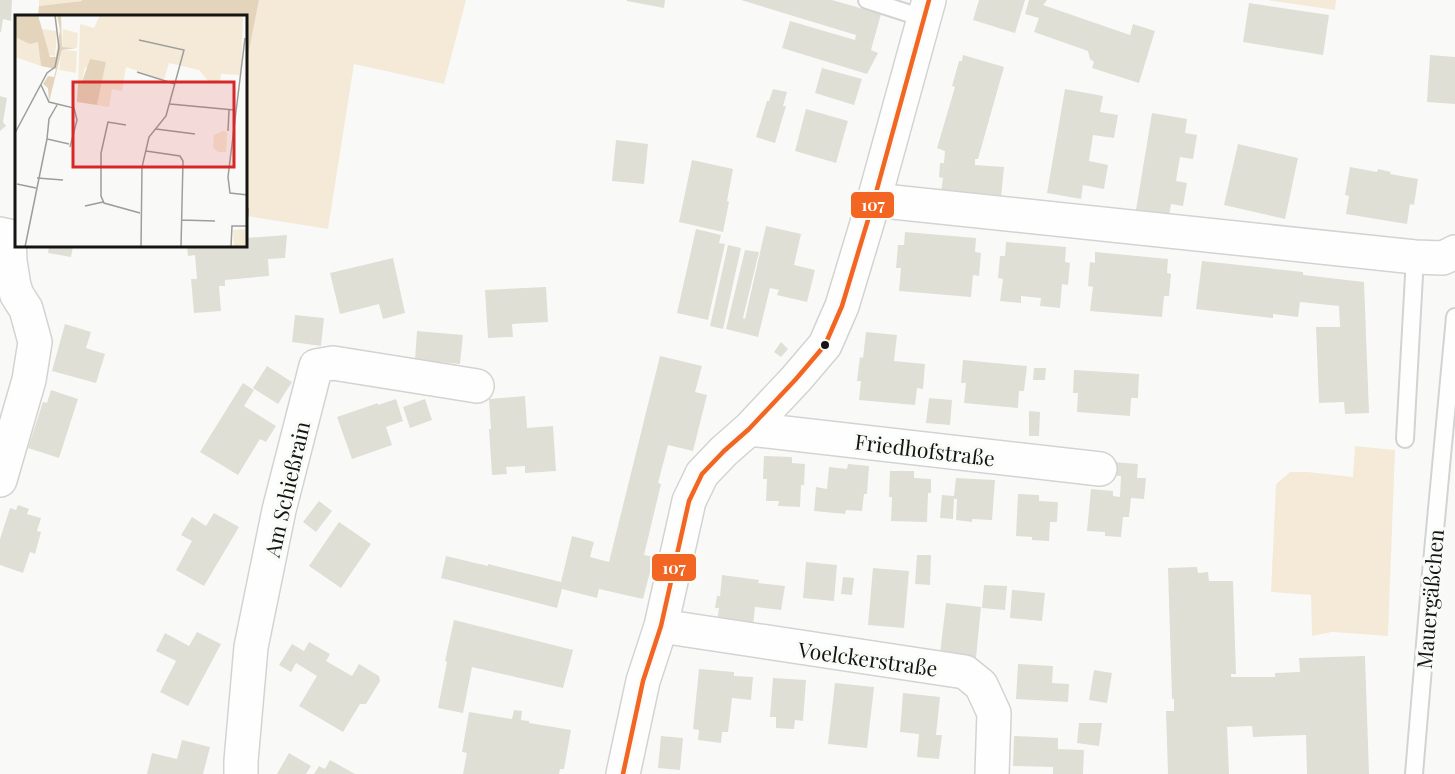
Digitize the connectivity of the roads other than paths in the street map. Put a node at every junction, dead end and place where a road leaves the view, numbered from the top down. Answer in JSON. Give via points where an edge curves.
{"nodes":[{"id":1,"x":867,"y":0,"type":"edge"},
{"id":2,"x":926,"y":9,"type":"edge"},
{"id":3,"x":874,"y":200,"type":"junction"},
{"id":4,"x":5,"y":235,"type":"edge"},
{"id":5,"x":1455,"y":252,"type":"edge"},
{"id":6,"x":1414,"y":257,"type":"junction"},
{"id":7,"x":1455,"y":317,"type":"edge"},
{"id":8,"x":477,"y":386,"type":"dead end"},
{"id":9,"x":749,"y":429,"type":"junction"},
{"id":10,"x":1406,"y":439,"type":"dead end"},
{"id":11,"x":1100,"y":469,"type":"dead end"},
{"id":12,"x":0,"y":480,"type":"edge"},
{"id":13,"x":661,"y":626,"type":"junction"},
{"id":14,"x":241,"y":774,"type":"edge"},
{"id":15,"x":623,"y":774,"type":"edge"},
{"id":16,"x":992,"y":774,"type":"edge"},
{"id":17,"x":1414,"y":774,"type":"edge"}],
"edges":[{"from":1,"to":2,"type":"lane"},
{"from":2,"to":3,"type":"street"},
{"from":3,"to":6,"type":"street"},
{"from":3,"to":9,"type":"street","via":[[842,306],[825,345]]},
{"from":4,"to":12,"type":"street","via":[[14,286],[26,309],[35,342],[26,390]]},
{"from":5,"to":6,"type":"street","via":[[1443,258]]},
{"from":6,"to":10,"type":"lane"},
{"from":7,"to":17,"type":"lane","name":"Mauergäßchen"},
{"from":8,"to":14,"type":"street","name":"Am Schießrain","via":[[333,363],[316,366],[279,510],[251,647]]},
{"from":9,"to":11,"type":"street","name":"Friedhofstraße"},
{"from":9,"to":13,"type":"street","via":[[702,474],[689,501]]},
{"from":13,"to":15,"type":"street","via":[[643,681]]},
{"from":13,"to":16,"type":"street","name":"Voelckerstraße","via":[[965,672],[981,686],[993,713]]}]}
